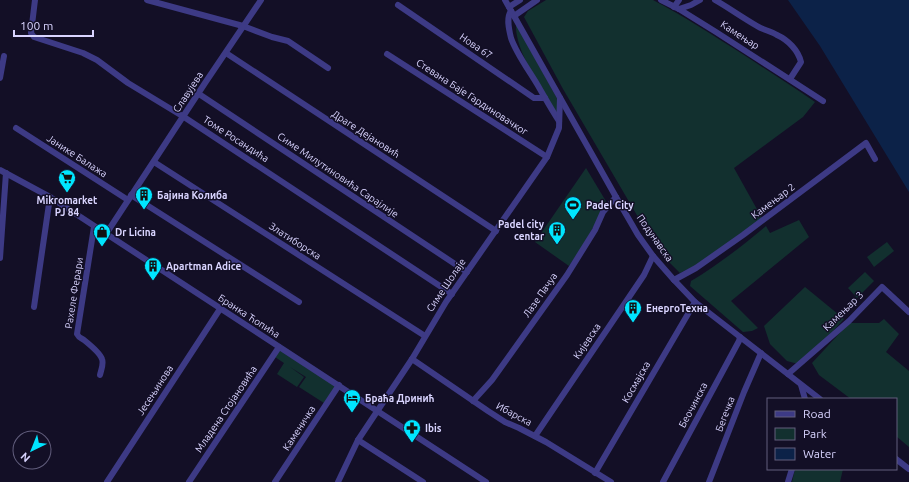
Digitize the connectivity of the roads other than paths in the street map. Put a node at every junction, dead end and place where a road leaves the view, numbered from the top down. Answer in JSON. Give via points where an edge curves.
{"nodes":[{"id":1,"x":36,"y":0,"type":"edge"},
{"id":2,"x":147,"y":0,"type":"edge"},
{"id":3,"x":261,"y":0,"type":"edge"},
{"id":4,"x":505,"y":0,"type":"edge"},
{"id":5,"x":520,"y":0,"type":"edge"},
{"id":6,"x":537,"y":0,"type":"edge"},
{"id":7,"x":661,"y":0,"type":"edge"},
{"id":8,"x":679,"y":0,"type":"edge"},
{"id":9,"x":700,"y":0,"type":"edge"},
{"id":10,"x":715,"y":0,"type":"edge"},
{"id":11,"x":398,"y":5,"type":"dead end"},
{"id":12,"x":676,"y":8,"type":"junction"},
{"id":13,"x":511,"y":11,"type":"junction"},
{"id":14,"x":244,"y":26,"type":"junction"},
{"id":15,"x":226,"y":53,"type":"junction"},
{"id":16,"x":387,"y":54,"type":"dead end"},
{"id":17,"x":4,"y":56,"type":"dead end"},
{"id":18,"x":328,"y":68,"type":"dead end"},
{"id":19,"x":0,"y":78,"type":"edge"},
{"id":20,"x":790,"y":79,"type":"junction"},
{"id":21,"x":198,"y":94,"type":"junction"},
{"id":22,"x":545,"y":98,"type":"junction"},
{"id":23,"x":560,"y":98,"type":"junction"},
{"id":24,"x":824,"y":101,"type":"dead end"},
{"id":25,"x":184,"y":117,"type":"junction"},
{"id":26,"x":559,"y":121,"type":"junction"},
{"id":27,"x":16,"y":128,"type":"dead end"},
{"id":28,"x":546,"y":157,"type":"junction"},
{"id":29,"x":874,"y":159,"type":"dead end"},
{"id":30,"x":154,"y":162,"type":"junction"},
{"id":31,"x":3,"y":171,"type":"edge"},
{"id":32,"x":50,"y":197,"type":"junction"},
{"id":33,"x":616,"y":197,"type":"junction"},
{"id":34,"x":130,"y":198,"type":"junction"},
{"id":35,"x":94,"y":226,"type":"junction"},
{"id":36,"x":496,"y":231,"type":"junction"},
{"id":37,"x":106,"y":234,"type":"junction"},
{"id":38,"x":653,"y":256,"type":"junction"},
{"id":39,"x":0,"y":258,"type":"edge"},
{"id":40,"x":467,"y":272,"type":"junction"},
{"id":41,"x":674,"y":280,"type":"junction"},
{"id":42,"x":452,"y":294,"type":"junction"},
{"id":43,"x":299,"y":302,"type":"dead end"},
{"id":44,"x":695,"y":302,"type":"junction"},
{"id":45,"x":34,"y":306,"type":"dead end"},
{"id":46,"x":220,"y":309,"type":"junction"},
{"id":47,"x":909,"y":312,"type":"edge"},
{"id":48,"x":425,"y":336,"type":"junction"},
{"id":49,"x":740,"y":337,"type":"junction"},
{"id":50,"x":279,"y":347,"type":"junction"},
{"id":51,"x":761,"y":353,"type":"junction"},
{"id":52,"x":412,"y":359,"type":"junction"},
{"id":53,"x":788,"y":374,"type":"junction"},
{"id":54,"x":100,"y":375,"type":"dead end"},
{"id":55,"x":800,"y":384,"type":"junction"},
{"id":56,"x":338,"y":385,"type":"junction"},
{"id":57,"x":805,"y":398,"type":"edge"},
{"id":58,"x":819,"y":398,"type":"edge"},
{"id":59,"x":473,"y":401,"type":"junction"},
{"id":60,"x":378,"y":411,"type":"junction"},
{"id":61,"x":535,"y":436,"type":"junction"},
{"id":62,"x":358,"y":440,"type":"junction"},
{"id":63,"x":897,"y":460,"type":"edge"},
{"id":64,"x":792,"y":470,"type":"edge"},
{"id":65,"x":909,"y":470,"type":"edge"},
{"id":66,"x":595,"y":472,"type":"junction"},
{"id":67,"x":107,"y":482,"type":"edge"},
{"id":68,"x":189,"y":482,"type":"edge"},
{"id":69,"x":275,"y":482,"type":"edge"},
{"id":70,"x":338,"y":482,"type":"edge"},
{"id":71,"x":423,"y":482,"type":"edge"},
{"id":72,"x":486,"y":482,"type":"edge"},
{"id":73,"x":611,"y":482,"type":"edge"},
{"id":74,"x":663,"y":482,"type":"edge"},
{"id":75,"x":709,"y":482,"type":"edge"},
{"id":76,"x":788,"y":482,"type":"edge"}],
"edges":[{"from":1,"to":25,"type":"street","name":"Томе Росандића","via":[[31,33],[34,37],[84,53]]},
{"from":2,"to":14,"type":"street"},
{"from":3,"to":14,"type":"street","name":"Славујева"},
{"from":4,"to":13,"type":"street","name":"Подунавска"},
{"from":5,"to":13,"type":"street"},
{"from":6,"to":13,"type":"street"},
{"from":7,"to":12,"type":"street","name":"Камењар"},
{"from":8,"to":12,"type":"street"},
{"from":9,"to":12,"type":"street"},
{"from":10,"to":20,"type":"street","name":"Камењар","via":[[786,40],[799,55],[801,62]]},
{"from":11,"to":22,"type":"street","name":"Нова 67","via":[[534,98]]},
{"from":12,"to":20,"type":"street","name":"Камењар"},
{"from":13,"to":22,"type":"street","via":[[508,15],[511,38]]},
{"from":13,"to":23,"type":"street","name":"Подунавска"},
{"from":14,"to":15,"type":"street","name":"Славујева"},
{"from":14,"to":18,"type":"street","via":[[288,41]]},
{"from":15,"to":21,"type":"street","name":"Славујева"},
{"from":15,"to":36,"type":"street","name":"Драге Дејановић"},
{"from":16,"to":28,"type":"street","name":"Стевана Баје Гардиновачког"},
{"from":17,"to":19,"type":"street"},
{"from":20,"to":24,"type":"street","name":"Камењар"},
{"from":21,"to":25,"type":"street","name":"Славујева"},
{"from":21,"to":40,"type":"street","name":"Симе Милутиновића Сарајлије"},
{"from":22,"to":26,"type":"street"},
{"from":23,"to":26,"type":"street","name":"Симе Шолаје"},
{"from":23,"to":33,"type":"street","name":"Подунавска"},
{"from":25,"to":30,"type":"street","name":"Славујева"},
{"from":25,"to":42,"type":"street","name":"Томе Росандића"},
{"from":26,"to":28,"type":"street","name":"Симе Шолаје","via":[[560,128]]},
{"from":27,"to":34,"type":"street","name":"Јанике Балажа"},
{"from":28,"to":36,"type":"street","name":"Симе Шолаје"},
{"from":29,"to":41,"type":"street","name":"Камењар 2","via":[[866,143],[743,235]]},
{"from":30,"to":34,"type":"street","name":"Славујева"},
{"from":30,"to":48,"type":"street","name":"Златиборска"},
{"from":31,"to":32,"type":"street","name":"Бранка Ћопића"},
{"from":31,"to":39,"type":"street"},
{"from":32,"to":35,"type":"street","name":"Бранка Ћопића"},
{"from":32,"to":45,"type":"street"},
{"from":33,"to":38,"type":"street","name":"Подунавска"},
{"from":33,"to":59,"type":"street","name":"Лазе Пачуа","via":[[603,212],[595,230],[567,274],[492,380]]},
{"from":34,"to":37,"type":"street","name":"Славујева"},
{"from":34,"to":43,"type":"street"},
{"from":35,"to":37,"type":"street","name":"Бранка Ћопића"},
{"from":35,"to":54,"type":"street","name":"Рахеле Ферари","via":[[77,334],[102,359]]},
{"from":36,"to":40,"type":"street","name":"Симе Шолаје"},
{"from":37,"to":46,"type":"street","name":"Бранка Ћопића"},
{"from":38,"to":41,"type":"street","name":"Подунавска"},
{"from":38,"to":61,"type":"street","name":"Кијевска","via":[[644,275]]},
{"from":40,"to":42,"type":"street","name":"Симе Шолаје"},
{"from":41,"to":44,"type":"street","name":"Подунавска"},
{"from":42,"to":48,"type":"street","name":"Симе Шолаје"},
{"from":44,"to":49,"type":"street","name":"Подунавска"},
{"from":44,"to":66,"type":"street","name":"Космајска"},
{"from":46,"to":50,"type":"street","name":"Бранка Ћопића"},
{"from":46,"to":67,"type":"street","name":"Јесењинова"},
{"from":47,"to":53,"type":"street","name":"Камењар 3","via":[[882,287],[849,321]]},
{"from":48,"to":52,"type":"street","name":"Симе Шолаје"},
{"from":49,"to":51,"type":"street","name":"Подунавска"},
{"from":49,"to":74,"type":"street","name":"Беочинска"},
{"from":50,"to":56,"type":"street","name":"Бранка Ћопића"},
{"from":50,"to":68,"type":"street","name":"Младена Стојановића"},
{"from":51,"to":53,"type":"street","name":"Подунавска"},
{"from":51,"to":75,"type":"street","name":"Бегечка"},
{"from":52,"to":59,"type":"street","name":"Ибарска"},
{"from":52,"to":60,"type":"street","name":"Симе Шолаје"},
{"from":53,"to":55,"type":"street","name":"Подунавска"},
{"from":55,"to":57,"type":"street"},
{"from":55,"to":58,"type":"street","name":"Подунавска"},
{"from":56,"to":60,"type":"street","name":"Бранка Ћопића"},
{"from":56,"to":69,"type":"street","name":"Каменичка"},
{"from":59,"to":61,"type":"street","name":"Ибарска","via":[[505,422]]},
{"from":60,"to":62,"type":"street","name":"Симе Шолаје"},
{"from":60,"to":72,"type":"street","name":"Бранка Ћопића"},
{"from":61,"to":66,"type":"street","name":"Ибарска"},
{"from":62,"to":70,"type":"street","name":"Симе Шолаје"},
{"from":62,"to":71,"type":"street"},
{"from":63,"to":65,"type":"street"},
{"from":64,"to":76,"type":"street"},
{"from":66,"to":73,"type":"street","name":"Ибарска"}]}
